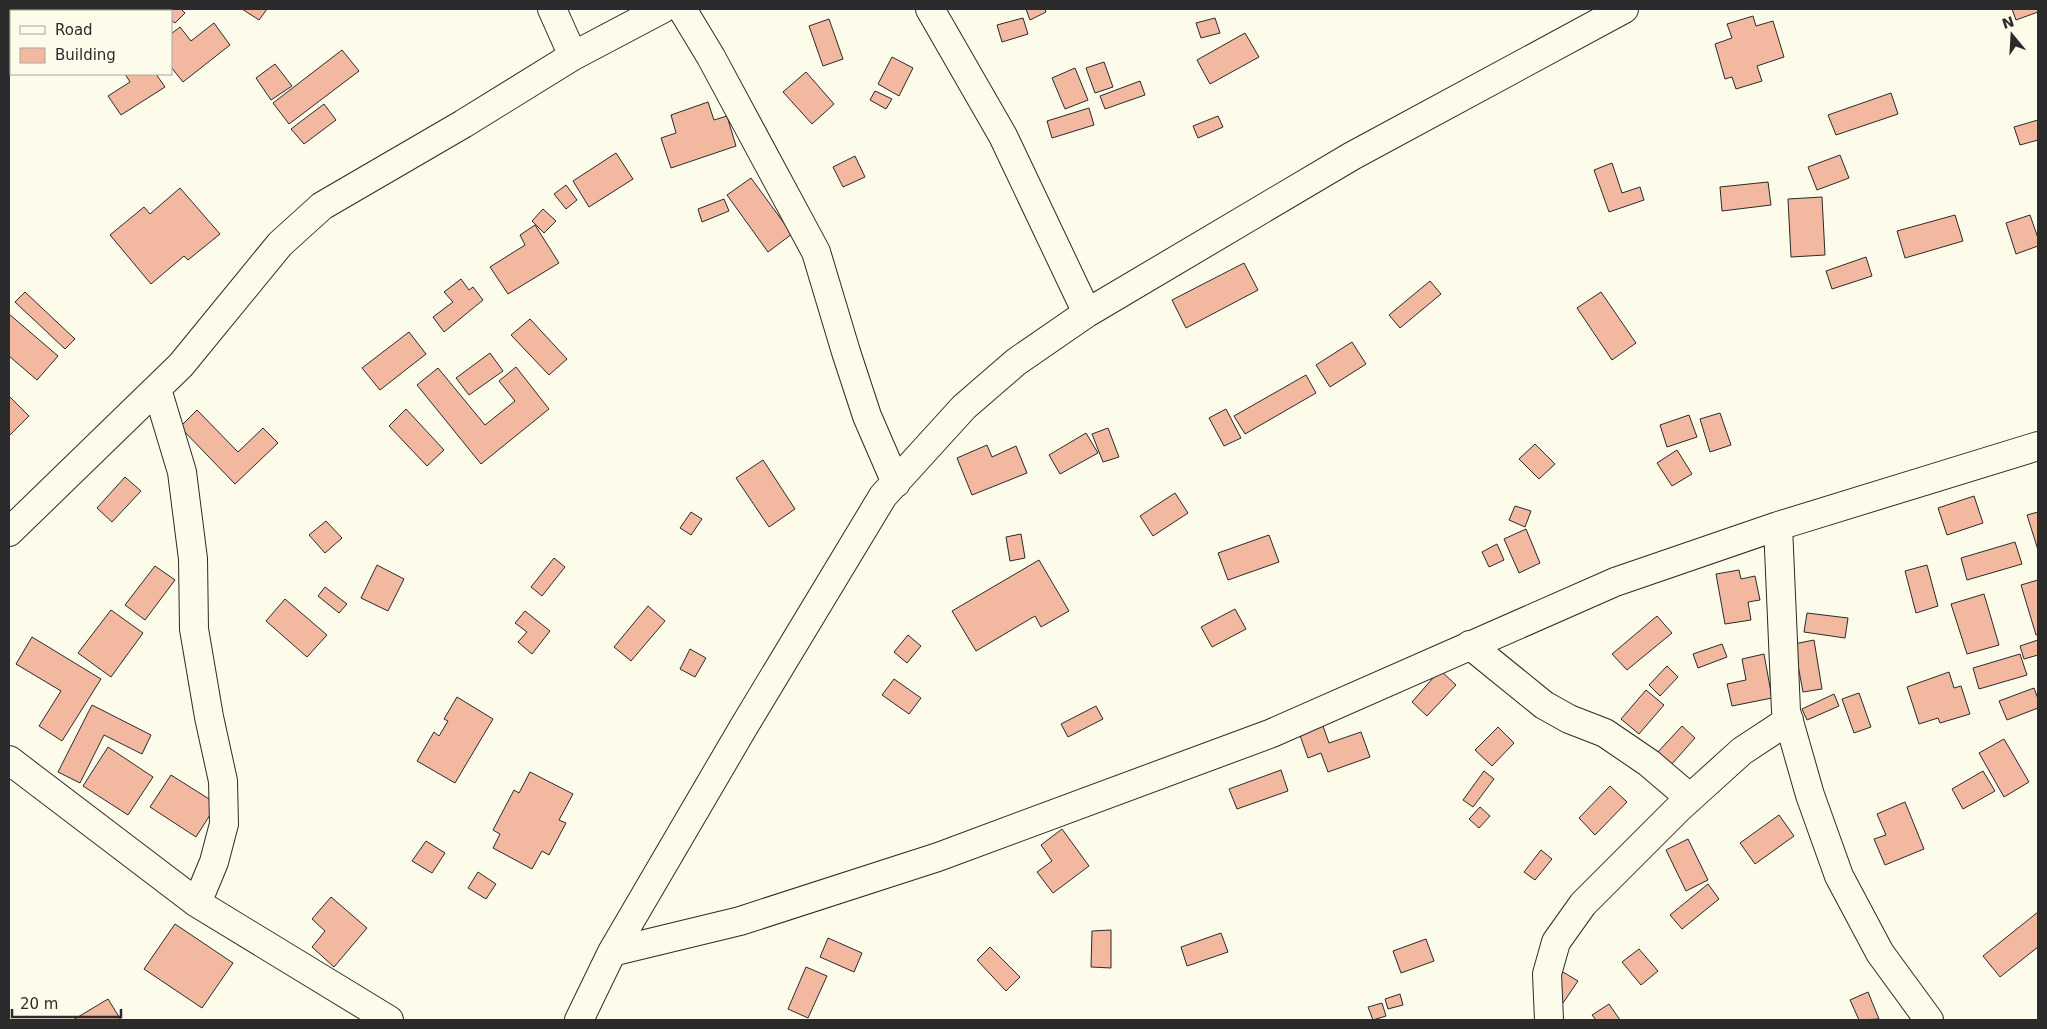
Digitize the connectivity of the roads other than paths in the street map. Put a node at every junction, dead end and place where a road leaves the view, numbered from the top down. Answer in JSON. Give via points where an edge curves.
{"nodes":[{"id":1,"x":552,"y":9,"type":"edge"},
{"id":2,"x":662,"y":9,"type":"edge"},
{"id":3,"x":682,"y":9,"type":"edge"},
{"id":4,"x":930,"y":9,"type":"edge"},
{"id":5,"x":1624,"y":9,"type":"edge"},
{"id":6,"x":573,"y":56,"type":"junction"},
{"id":7,"x":1087,"y":313,"type":"junction"},
{"id":8,"x":157,"y":389,"type":"junction"},
{"id":9,"x":2038,"y":446,"type":"edge"},
{"id":10,"x":896,"y":483,"type":"junction"},
{"id":11,"x":1778,"y":526,"type":"junction"},
{"id":12,"x":9,"y":532,"type":"edge"},
{"id":13,"x":1470,"y":646,"type":"junction"},
{"id":14,"x":1789,"y":720,"type":"junction"},
{"id":15,"x":9,"y":760,"type":"edge"},
{"id":16,"x":1690,"y":798,"type":"junction"},
{"id":17,"x":197,"y":904,"type":"junction"},
{"id":18,"x":612,"y":952,"type":"junction"},
{"id":19,"x":389,"y":1020,"type":"edge"},
{"id":20,"x":579,"y":1020,"type":"edge"},
{"id":21,"x":1549,"y":1020,"type":"edge"},
{"id":22,"x":1929,"y":1020,"type":"edge"}],
"edges":[{"from":1,"to":6,"type":"street"},
{"from":2,"to":6,"type":"street"},
{"from":3,"to":10,"type":"street","via":[[816,252],[867,416]]},
{"from":4,"to":7,"type":"street","via":[[1003,136]]},
{"from":5,"to":7,"type":"street","via":[[1352,156]]},
{"from":6,"to":8,"type":"street","via":[[322,206],[280,244],[181,365]]},
{"from":7,"to":10,"type":"street","via":[[1016,362],[964,407]]},
{"from":8,"to":12,"type":"street"},
{"from":8,"to":17,"type":"street","via":[[182,472],[193,559],[194,629],[223,781],[224,824],[214,862]]},
{"from":9,"to":11,"type":"street"},
{"from":10,"to":18,"type":"street","via":[[884,496],[840,566]]},
{"from":11,"to":13,"type":"street","via":[[1615,582]]},
{"from":11,"to":14,"type":"street"},
{"from":13,"to":16,"type":"street","via":[[1544,704],[1605,734],[1649,763]]},
{"from":13,"to":18,"type":"street","via":[[1272,733],[938,856],[740,921]]},
{"from":14,"to":16,"type":"street","via":[[1742,751]]},
{"from":14,"to":22,"type":"street","via":[[1838,876],[1880,953]]},
{"from":15,"to":17,"type":"street"},
{"from":16,"to":21,"type":"street","via":[[1583,904],[1556,942],[1547,974]]},
{"from":17,"to":19,"type":"street"},
{"from":18,"to":20,"type":"street"}]}
